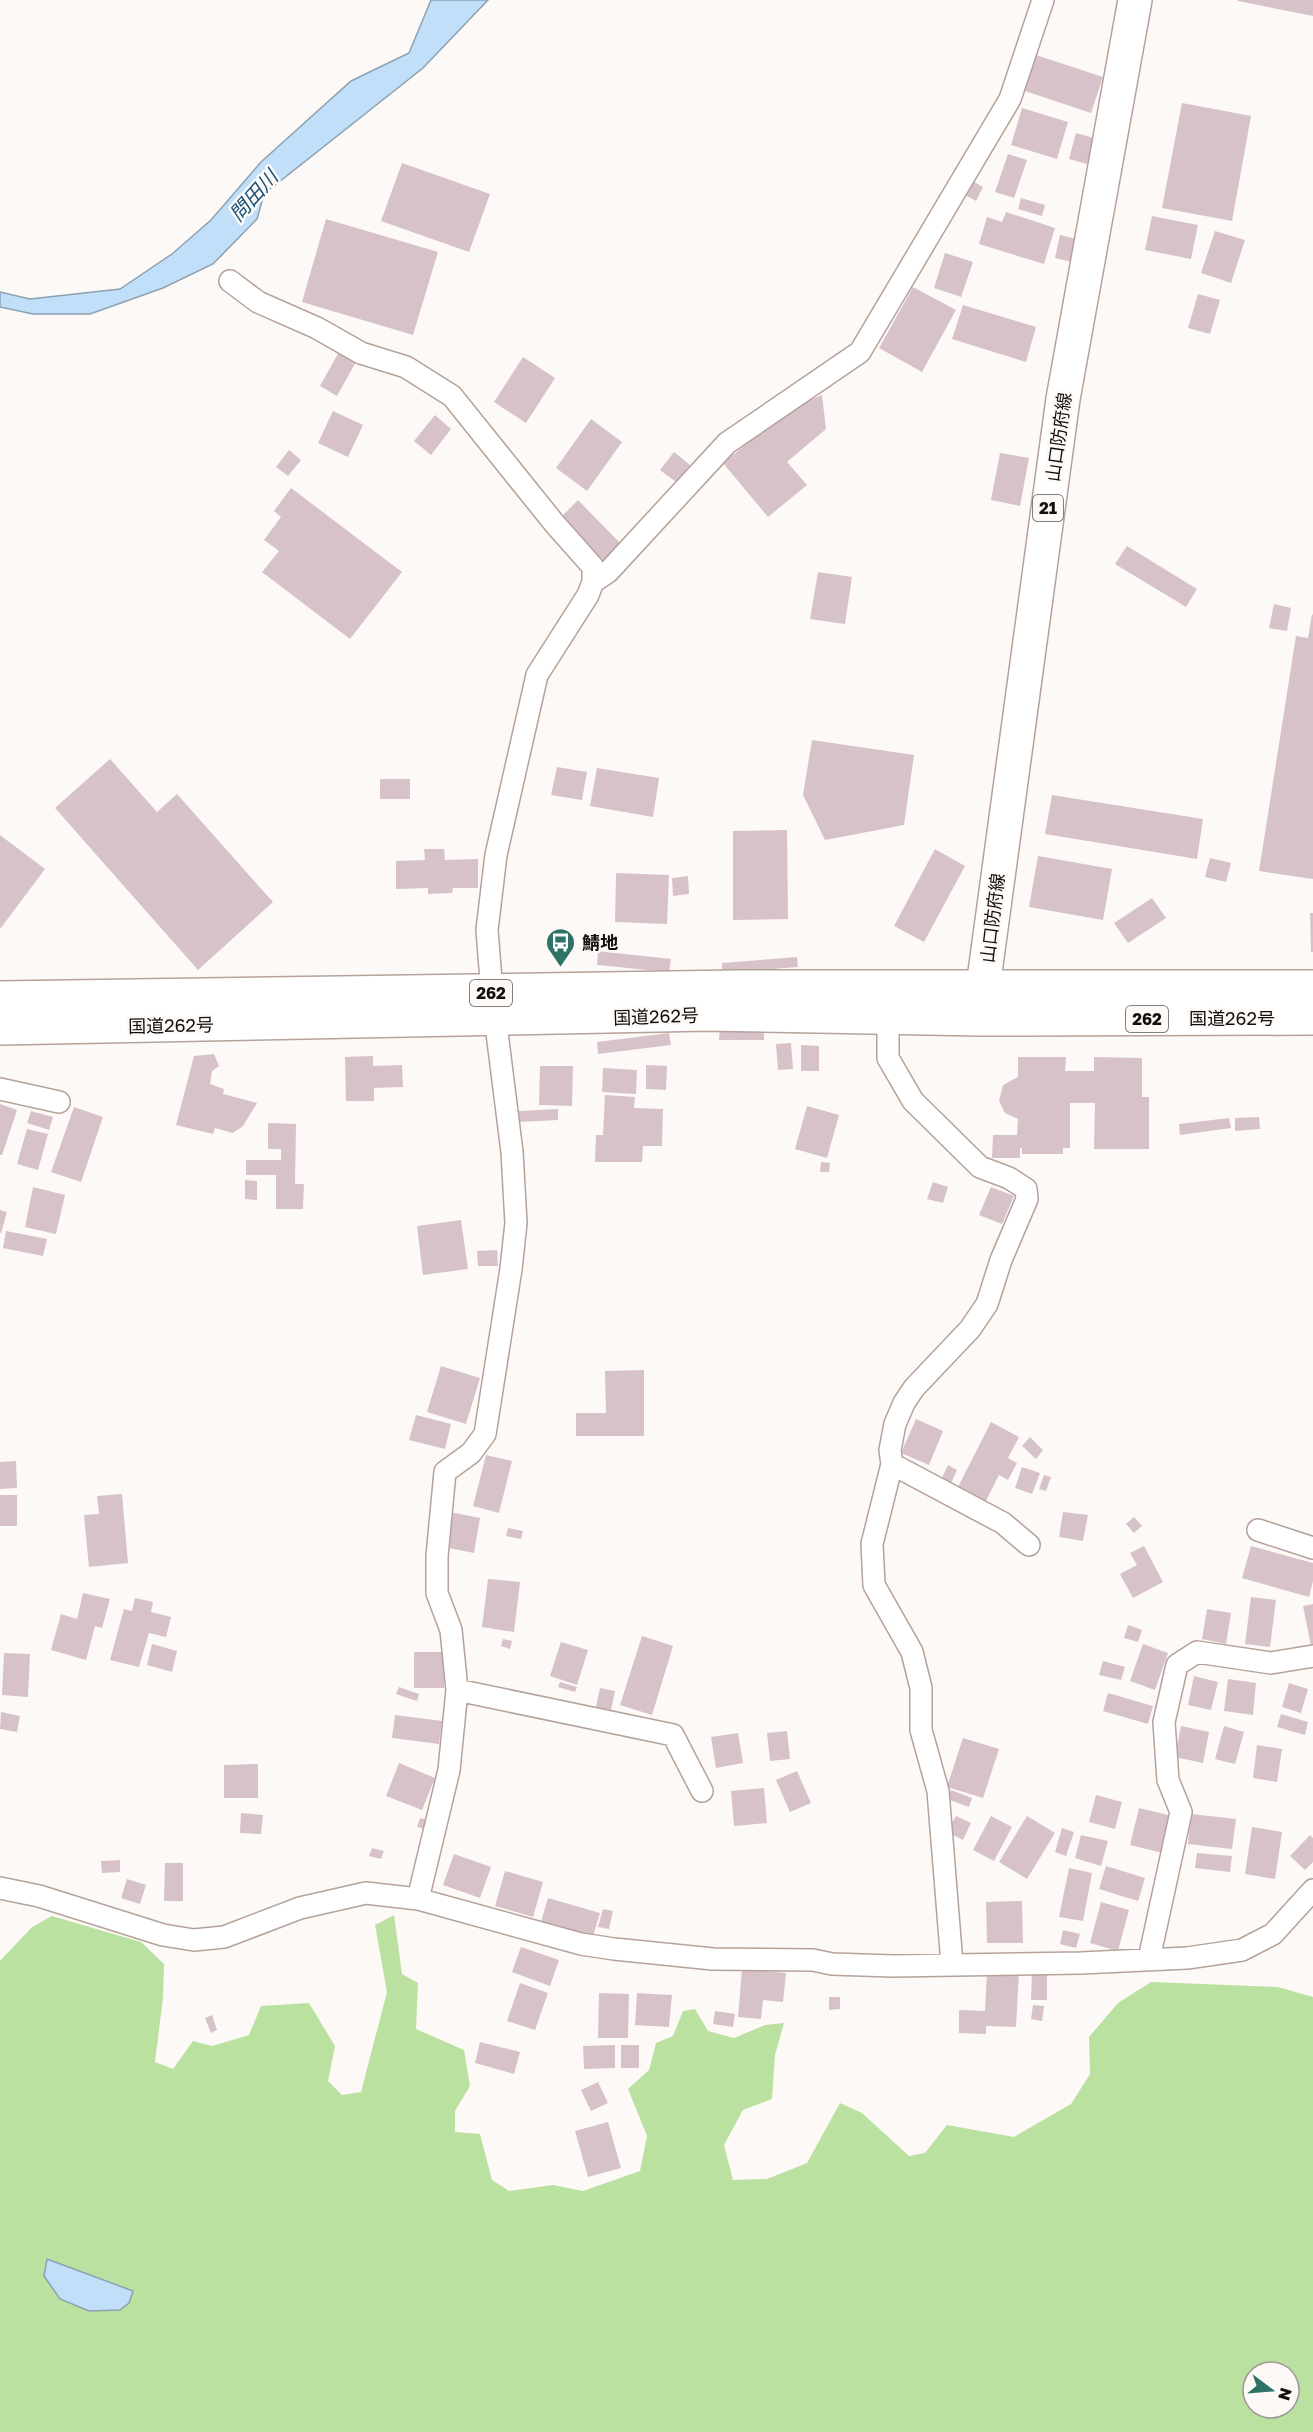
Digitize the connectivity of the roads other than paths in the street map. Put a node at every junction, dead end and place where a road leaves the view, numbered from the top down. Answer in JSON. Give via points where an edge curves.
{"nodes":[{"id":1,"x":1043,"y":0,"type":"edge"},
{"id":2,"x":1135,"y":0,"type":"edge"},
{"id":3,"x":230,"y":281,"type":"dead end"},
{"id":4,"x":592,"y":582,"type":"junction"},
{"id":5,"x":983,"y":987,"type":"junction"},
{"id":6,"x":1313,"y":987,"type":"edge"},
{"id":7,"x":0,"y":998,"type":"edge"},
{"id":8,"x":494,"y":1006,"type":"junction"},
{"id":9,"x":888,"y":1016,"type":"junction"},
{"id":10,"x":1313,"y":1018,"type":"edge"},
{"id":11,"x":982,"y":1019,"type":"junction"},
{"id":12,"x":0,"y":1028,"type":"edge"},
{"id":13,"x":0,"y":1089,"type":"edge"},
{"id":14,"x":58,"y":1102,"type":"dead end"},
{"id":15,"x":892,"y":1464,"type":"junction"},
{"id":16,"x":1258,"y":1530,"type":"dead end"},
{"id":17,"x":1029,"y":1545,"type":"dead end"},
{"id":18,"x":1313,"y":1548,"type":"edge"},
{"id":19,"x":1313,"y":1656,"type":"edge"},
{"id":20,"x":457,"y":1690,"type":"junction"},
{"id":21,"x":702,"y":1791,"type":"dead end"},
{"id":22,"x":0,"y":1888,"type":"edge"},
{"id":23,"x":1313,"y":1890,"type":"edge"},
{"id":24,"x":418,"y":1899,"type":"junction"},
{"id":25,"x":1149,"y":1959,"type":"junction"},
{"id":26,"x":952,"y":1964,"type":"junction"}],
"edges":[{"from":1,"to":4,"type":"street","via":[[1010,99],[860,352],[727,443],[608,572]]},
{"from":2,"to":5,"type":"main road","name":"山口防府線","number":"21","via":[[1063,399]]},
{"from":3,"to":4,"type":"street","via":[[258,302],[361,353],[406,367],[452,396],[587,558],[592,567]]},
{"from":4,"to":8,"type":"street","via":[[588,595],[537,675],[523,728],[496,855],[487,930]]},
{"from":5,"to":6,"type":"main road","name":"国道262号","number":"262"},
{"from":5,"to":8,"type":"main road","name":"国道262号","number":"262","via":[[736,987]]},
{"from":5,"to":11,"type":"main road","name":"山口防府線","number":"21"},
{"from":7,"to":8,"type":"main road","name":"国道262号","number":"262"},
{"from":8,"to":9,"type":"main road","name":"国道262号","number":"262"},
{"from":8,"to":12,"type":"main road","name":"国道262号","number":"262"},
{"from":8,"to":20,"type":"street","via":[[512,1152],[516,1223],[485,1434],[471,1453],[445,1472],[437,1593],[451,1630]]},
{"from":9,"to":11,"type":"main road","name":"国道262号","number":"262"},
{"from":9,"to":15,"type":"street","via":[[888,1058],[913,1101],[980,1167],[1026,1189],[1027,1199],[987,1304],[970,1329],[904,1402],[895,1424],[890,1450]]},
{"from":10,"to":11,"type":"main road","name":"国道262号","number":"262"},
{"from":13,"to":14,"type":"street"},
{"from":15,"to":17,"type":"street","via":[[1003,1523]]},
{"from":15,"to":26,"type":"street","via":[[872,1544],[874,1585],[912,1652],[921,1688],[921,1730],[938,1791]]},
{"from":16,"to":18,"type":"street"},
{"from":19,"to":25,"type":"street","via":[[1270,1663],[1197,1652],[1177,1665],[1164,1722],[1168,1780],[1181,1812]]},
{"from":20,"to":21,"type":"street","via":[[673,1735]]},
{"from":20,"to":24,"type":"street","via":[[449,1770]]},
{"from":22,"to":24,"type":"street","via":[[39,1896],[163,1935],[194,1940],[224,1937],[300,1908],[366,1893]]},
{"from":23,"to":25,"type":"street","via":[[1273,1934],[1242,1950]]},
{"from":24,"to":26,"type":"street","via":[[581,1944],[614,1949],[712,1959],[893,1966]]},
{"from":25,"to":26,"type":"street"}]}
